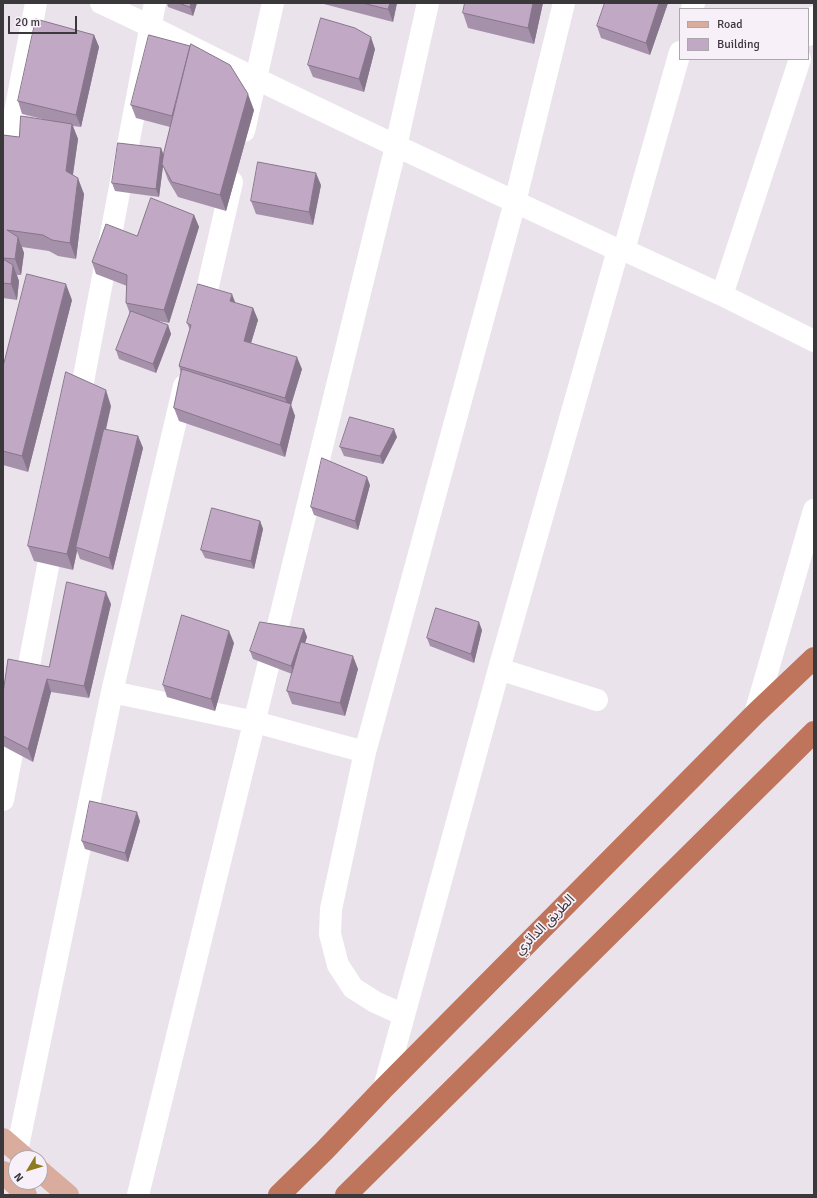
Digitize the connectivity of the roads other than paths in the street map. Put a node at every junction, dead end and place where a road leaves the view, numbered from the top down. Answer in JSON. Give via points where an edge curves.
{"nodes":[{"id":1,"x":36,"y":3,"type":"edge"},
{"id":2,"x":101,"y":3,"type":"edge"},
{"id":3,"x":155,"y":3,"type":"edge"},
{"id":4,"x":273,"y":3,"type":"edge"},
{"id":5,"x":428,"y":3,"type":"edge"},
{"id":6,"x":564,"y":3,"type":"edge"},
{"id":7,"x":814,"y":17,"type":"edge"},
{"id":8,"x":151,"y":26,"type":"junction"},
{"id":9,"x":809,"y":33,"type":"edge"},
{"id":10,"x":679,"y":55,"type":"edge"},
{"id":11,"x":800,"y":60,"type":"edge"},
{"id":12,"x":256,"y":79,"type":"junction"},
{"id":13,"x":396,"y":146,"type":"junction"},
{"id":14,"x":3,"y":174,"type":"edge"},
{"id":15,"x":515,"y":202,"type":"junction"},
{"id":16,"x":621,"y":250,"type":"junction"},
{"id":17,"x":722,"y":295,"type":"junction"},
{"id":18,"x":196,"y":338,"type":"edge"},
{"id":19,"x":814,"y":340,"type":"edge"},
{"id":20,"x":188,"y":369,"type":"edge"},
{"id":21,"x":75,"y":424,"type":"edge"},
{"id":22,"x":814,"y":510,"type":"edge"},
{"id":23,"x":57,"y":518,"type":"edge"},
{"id":24,"x":814,"y":658,"type":"edge"},
{"id":25,"x":499,"y":669,"type":"junction"},
{"id":26,"x":112,"y":692,"type":"junction"},
{"id":27,"x":597,"y":700,"type":"dead end"},
{"id":28,"x":755,"y":714,"type":"junction"},
{"id":29,"x":255,"y":722,"type":"junction"},
{"id":30,"x":814,"y":732,"type":"edge"},
{"id":31,"x":365,"y":752,"type":"junction"},
{"id":32,"x":3,"y":800,"type":"edge"},
{"id":33,"x":404,"y":1015,"type":"junction"},
{"id":34,"x":384,"y":1088,"type":"junction"},
{"id":35,"x":15,"y":1149,"type":"edge"},
{"id":36,"x":3,"y":1172,"type":"edge"},
{"id":37,"x":48,"y":1178,"type":"edge"},
{"id":38,"x":26,"y":1195,"type":"edge"},
{"id":39,"x":68,"y":1195,"type":"edge"},
{"id":40,"x":138,"y":1195,"type":"edge"},
{"id":41,"x":278,"y":1195,"type":"edge"},
{"id":42,"x":346,"y":1195,"type":"edge"}],
"edges":[{"from":1,"to":14,"type":"street"},
{"from":2,"to":8,"type":"street"},
{"from":3,"to":8,"type":"street"},
{"from":4,"to":12,"type":"street"},
{"from":5,"to":13,"type":"street"},
{"from":6,"to":15,"type":"street"},
{"from":7,"to":9,"type":"street"},
{"from":8,"to":12,"type":"street"},
{"from":8,"to":21,"type":"street"},
{"from":10,"to":16,"type":"street"},
{"from":11,"to":17,"type":"street"},
{"from":12,"to":13,"type":"street"},
{"from":12,"to":18,"type":"street"},
{"from":13,"to":15,"type":"street"},
{"from":13,"to":29,"type":"street"},
{"from":15,"to":16,"type":"street"},
{"from":15,"to":31,"type":"street"},
{"from":16,"to":17,"type":"street"},
{"from":16,"to":25,"type":"street"},
{"from":17,"to":19,"type":"street"},
{"from":20,"to":26,"type":"street"},
{"from":22,"to":28,"type":"street"},
{"from":23,"to":32,"type":"street"},
{"from":24,"to":28,"type":"highway","name":"الطريق الدائري"},
{"from":25,"to":27,"type":"street"},
{"from":25,"to":33,"type":"street"},
{"from":26,"to":29,"type":"street"},
{"from":26,"to":35,"type":"street"},
{"from":28,"to":34,"type":"highway","name":"الطريق الدائري"},
{"from":29,"to":31,"type":"street"},
{"from":29,"to":40,"type":"street"},
{"from":30,"to":42,"type":"highway"},
{"from":31,"to":33,"type":"street","via":[[331,909],[330,934],[338,965],[353,988],[375,1002]]},
{"from":33,"to":34,"type":"street"},
{"from":34,"to":41,"type":"highway","name":"الطريق الدائري"},
{"from":36,"to":38,"type":"main road"},
{"from":37,"to":39,"type":"main road"}]}
